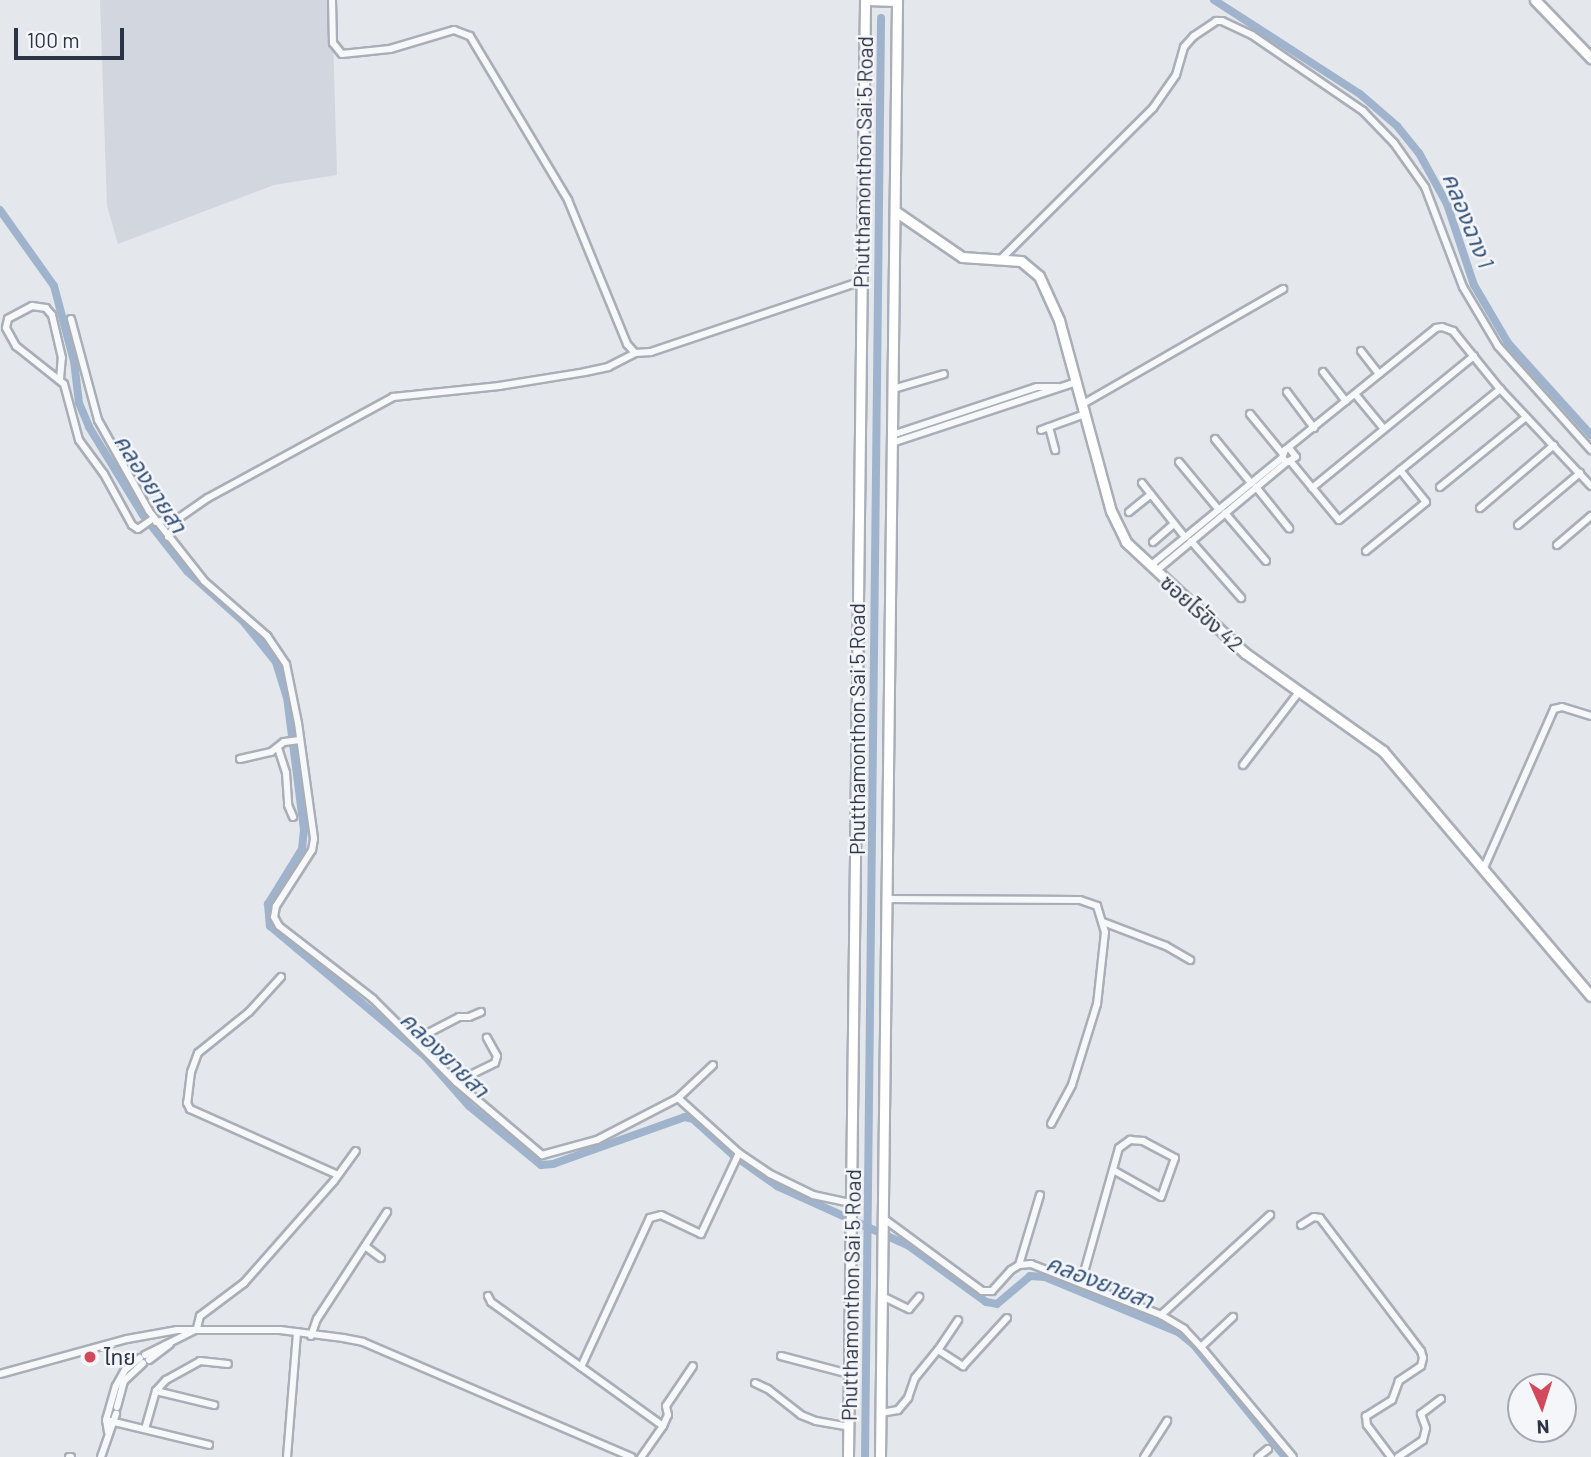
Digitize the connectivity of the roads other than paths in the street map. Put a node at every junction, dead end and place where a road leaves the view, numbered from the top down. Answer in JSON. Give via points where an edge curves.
{"nodes":[{"id":1,"x":332,"y":0,"type":"edge"},
{"id":2,"x":864,"y":0,"type":"edge"},
{"id":3,"x":897,"y":0,"type":"edge"},
{"id":4,"x":1535,"y":0,"type":"edge"},
{"id":5,"x":1591,"y":58,"type":"edge"},
{"id":6,"x":895,"y":211,"type":"junction"},
{"id":7,"x":1002,"y":258,"type":"junction"},
{"id":8,"x":862,"y":281,"type":"junction"},
{"id":9,"x":1283,"y":289,"type":"dead end"},
{"id":10,"x":71,"y":319,"type":"dead end"},
{"id":11,"x":1361,"y":351,"type":"dead end"},
{"id":12,"x":635,"y":353,"type":"junction"},
{"id":13,"x":1474,"y":356,"type":"junction"},
{"id":14,"x":1324,"y":372,"type":"dead end"},
{"id":15,"x":944,"y":374,"type":"dead end"},
{"id":16,"x":1379,"y":374,"type":"junction"},
{"id":17,"x":60,"y":379,"type":"junction"},
{"id":18,"x":1076,"y":382,"type":"junction"},
{"id":19,"x":893,"y":389,"type":"junction"},
{"id":20,"x":1500,"y":389,"type":"junction"},
{"id":21,"x":1287,"y":392,"type":"dead end"},
{"id":22,"x":1355,"y":394,"type":"junction"},
{"id":23,"x":1346,"y":401,"type":"junction"},
{"id":24,"x":1084,"y":409,"type":"junction"},
{"id":25,"x":1250,"y":414,"type":"dead end"},
{"id":26,"x":1526,"y":417,"type":"junction"},
{"id":27,"x":1049,"y":427,"type":"junction"},
{"id":28,"x":1314,"y":428,"type":"junction"},
{"id":29,"x":1384,"y":429,"type":"junction"},
{"id":30,"x":1041,"y":430,"type":"dead end"},
{"id":31,"x":892,"y":439,"type":"junction"},
{"id":32,"x":1215,"y":439,"type":"dead end"},
{"id":33,"x":1554,"y":445,"type":"junction"},
{"id":34,"x":1289,"y":448,"type":"junction"},
{"id":35,"x":1055,"y":450,"type":"dead end"},
{"id":36,"x":1591,"y":450,"type":"edge"},
{"id":37,"x":1286,"y":459,"type":"junction"},
{"id":38,"x":1180,"y":462,"type":"dead end"},
{"id":39,"x":1400,"y":470,"type":"junction"},
{"id":40,"x":1580,"y":473,"type":"junction"},
{"id":41,"x":1142,"y":483,"type":"dead end"},
{"id":42,"x":1254,"y":485,"type":"junction"},
{"id":43,"x":1591,"y":486,"type":"edge"},
{"id":44,"x":1440,"y":487,"type":"dead end"},
{"id":45,"x":1312,"y":488,"type":"junction"},
{"id":46,"x":1151,"y":494,"type":"junction"},
{"id":47,"x":1480,"y":508,"type":"dead end"},
{"id":48,"x":1222,"y":511,"type":"junction"},
{"id":49,"x":1129,"y":512,"type":"dead end"},
{"id":50,"x":1591,"y":516,"type":"edge"},
{"id":51,"x":179,"y":518,"type":"junction"},
{"id":52,"x":153,"y":520,"type":"junction"},
{"id":53,"x":1174,"y":524,"type":"junction"},
{"id":54,"x":1518,"y":525,"type":"dead end"},
{"id":55,"x":1289,"y":528,"type":"dead end"},
{"id":56,"x":168,"y":537,"type":"junction"},
{"id":57,"x":1188,"y":539,"type":"junction"},
{"id":58,"x":1153,"y":542,"type":"dead end"},
{"id":59,"x":1557,"y":545,"type":"dead end"},
{"id":60,"x":1366,"y":551,"type":"dead end"},
{"id":61,"x":1266,"y":561,"type":"dead end"},
{"id":62,"x":1153,"y":568,"type":"junction"},
{"id":63,"x":1241,"y":598,"type":"dead end"},
{"id":64,"x":1299,"y":692,"type":"junction"},
{"id":65,"x":1591,"y":716,"type":"edge"},
{"id":66,"x":298,"y":740,"type":"junction"},
{"id":67,"x":278,"y":748,"type":"junction"},
{"id":68,"x":240,"y":760,"type":"dead end"},
{"id":69,"x":1243,"y":765,"type":"dead end"},
{"id":70,"x":293,"y":817,"type":"dead end"},
{"id":71,"x":1483,"y":870,"type":"junction"},
{"id":72,"x":886,"y":899,"type":"junction"},
{"id":73,"x":1103,"y":922,"type":"junction"},
{"id":74,"x":1189,"y":960,"type":"dead end"},
{"id":75,"x":281,"y":977,"type":"dead end"},
{"id":76,"x":1591,"y":996,"type":"edge"},
{"id":77,"x":481,"y":1012,"type":"dead end"},
{"id":78,"x":487,"y":1038,"type":"dead end"},
{"id":79,"x":415,"y":1040,"type":"junction"},
{"id":80,"x":713,"y":1065,"type":"dead end"},
{"id":81,"x":456,"y":1082,"type":"junction"},
{"id":82,"x":678,"y":1098,"type":"junction"},
{"id":83,"x":1051,"y":1124,"type":"dead end"},
{"id":84,"x":356,"y":1152,"type":"dead end"},
{"id":85,"x":739,"y":1154,"type":"junction"},
{"id":86,"x":1114,"y":1170,"type":"junction"},
{"id":87,"x":338,"y":1175,"type":"junction"},
{"id":88,"x":1040,"y":1195,"type":"dead end"},
{"id":89,"x":852,"y":1205,"type":"junction"},
{"id":90,"x":387,"y":1212,"type":"dead end"},
{"id":91,"x":1270,"y":1215,"type":"dead end"},
{"id":92,"x":883,"y":1220,"type":"junction"},
{"id":93,"x":1301,"y":1225,"type":"dead end"},
{"id":94,"x":366,"y":1247,"type":"junction"},
{"id":95,"x":382,"y":1258,"type":"dead end"},
{"id":96,"x":1019,"y":1265,"type":"junction"},
{"id":97,"x":1081,"y":1283,"type":"junction"},
{"id":98,"x":488,"y":1296,"type":"dead end"},
{"id":99,"x":882,"y":1296,"type":"junction"},
{"id":100,"x":919,"y":1297,"type":"dead end"},
{"id":101,"x":1161,"y":1315,"type":"junction"},
{"id":102,"x":1233,"y":1317,"type":"dead end"},
{"id":103,"x":1007,"y":1318,"type":"dead end"},
{"id":104,"x":958,"y":1320,"type":"dead end"},
{"id":105,"x":195,"y":1329,"type":"junction"},
{"id":106,"x":297,"y":1332,"type":"junction"},
{"id":107,"x":311,"y":1336,"type":"junction"},
{"id":108,"x":1201,"y":1347,"type":"junction"},
{"id":109,"x":938,"y":1350,"type":"junction"},
{"id":110,"x":781,"y":1356,"type":"dead end"},
{"id":111,"x":228,"y":1364,"type":"dead end"},
{"id":112,"x":693,"y":1366,"type":"dead end"},
{"id":113,"x":581,"y":1367,"type":"junction"},
{"id":114,"x":0,"y":1374,"type":"edge"},
{"id":115,"x":849,"y":1374,"type":"junction"},
{"id":116,"x":122,"y":1380,"type":"junction"},
{"id":117,"x":755,"y":1383,"type":"dead end"},
{"id":118,"x":156,"y":1391,"type":"junction"},
{"id":119,"x":1441,"y":1399,"type":"dead end"},
{"id":120,"x":214,"y":1405,"type":"dead end"},
{"id":121,"x":881,"y":1413,"type":"junction"},
{"id":122,"x":110,"y":1421,"type":"junction"},
{"id":123,"x":1167,"y":1421,"type":"dead end"},
{"id":124,"x":663,"y":1426,"type":"junction"},
{"id":125,"x":849,"y":1427,"type":"junction"},
{"id":126,"x":145,"y":1429,"type":"junction"},
{"id":127,"x":209,"y":1445,"type":"dead end"},
{"id":128,"x":1268,"y":1449,"type":"dead end"},
{"id":129,"x":101,"y":1457,"type":"edge"},
{"id":130,"x":287,"y":1457,"type":"edge"},
{"id":131,"x":631,"y":1457,"type":"edge"},
{"id":132,"x":641,"y":1457,"type":"edge"},
{"id":133,"x":848,"y":1457,"type":"edge"},
{"id":134,"x":880,"y":1457,"type":"edge"},
{"id":135,"x":1144,"y":1457,"type":"edge"},
{"id":136,"x":1258,"y":1457,"type":"edge"},
{"id":137,"x":1293,"y":1457,"type":"edge"},
{"id":138,"x":1391,"y":1457,"type":"edge"},
{"id":139,"x":1398,"y":1457,"type":"edge"}],
"edges":[{"from":1,"to":12,"type":"street","via":[[333,43],[342,54],[390,50],[454,30],[476,42],[572,207],[627,344]]},
{"from":2,"to":3,"type":"main road"},
{"from":2,"to":8,"type":"main road","name":"Phutthamonthon Sai 5 Road"},
{"from":3,"to":6,"type":"main road","name":"Phutthamonthon Sai 5 Road"},
{"from":4,"to":5,"type":"main road"},
{"from":6,"to":7,"type":"main road","name":"ซอยไร่ขิง 42","via":[[962,257]]},
{"from":6,"to":19,"type":"main road","name":"Phutthamonthon Sai 5 Road"},
{"from":7,"to":18,"type":"main road","name":"ซอยไร่ขิง 42","via":[[1030,266],[1045,286]]},
{"from":7,"to":36,"type":"street","via":[[1153,108],[1194,36],[1222,21],[1252,35],[1363,111],[1394,143],[1425,187],[1466,293],[1498,346]]},
{"from":8,"to":12,"type":"street","via":[[651,352]]},
{"from":8,"to":89,"type":"main road","name":"Phutthamonthon Sai 5 Road"},
{"from":9,"to":24,"type":"street"},
{"from":10,"to":52,"type":"street","via":[[98,420]]},
{"from":11,"to":16,"type":"street"},
{"from":12,"to":51,"type":"street","via":[[585,372],[393,397]]},
{"from":13,"to":16,"type":"street","via":[[1453,331],[1436,328]]},
{"from":13,"to":20,"type":"street"},
{"from":13,"to":29,"type":"street"},
{"from":14,"to":23,"type":"street"},
{"from":15,"to":19,"type":"street"},
{"from":16,"to":22,"type":"street"},
{"from":17,"to":17,"type":"street","via":[[16,346],[6,328],[8,320],[32,306],[46,308],[52,315],[62,358]]},
{"from":17,"to":52,"type":"street","via":[[79,440],[132,525],[141,528]]},
{"from":18,"to":24,"type":"main road","name":"ซอยไร่ขิง 42"},
{"from":18,"to":31,"type":"street","via":[[1037,387]]},
{"from":19,"to":31,"type":"main road","name":"Phutthamonthon Sai 5 Road"},
{"from":20,"to":26,"type":"street"},
{"from":20,"to":39,"type":"street"},
{"from":21,"to":28,"type":"street"},
{"from":22,"to":23,"type":"street"},
{"from":22,"to":29,"type":"street"},
{"from":23,"to":28,"type":"street"},
{"from":24,"to":27,"type":"street"},
{"from":24,"to":62,"type":"main road","name":"ซอยไร่ขิง 42","via":[[1116,525],[1126,542]]},
{"from":25,"to":37,"type":"street"},
{"from":26,"to":33,"type":"street"},
{"from":26,"to":44,"type":"street"},
{"from":27,"to":30,"type":"street"},
{"from":27,"to":35,"type":"street"},
{"from":28,"to":34,"type":"street"},
{"from":29,"to":45,"type":"street"},
{"from":31,"to":72,"type":"main road","name":"Phutthamonthon Sai 5 Road"},
{"from":32,"to":42,"type":"street"},
{"from":33,"to":40,"type":"street"},
{"from":33,"to":47,"type":"street"},
{"from":34,"to":37,"type":"street"},
{"from":34,"to":37,"type":"street","via":[[1296,455]]},
{"from":37,"to":42,"type":"street"},
{"from":37,"to":45,"type":"street"},
{"from":38,"to":48,"type":"street"},
{"from":39,"to":45,"type":"street","via":[[1339,520]]},
{"from":39,"to":60,"type":"street","via":[[1426,502]]},
{"from":40,"to":43,"type":"street"},
{"from":40,"to":54,"type":"street"},
{"from":41,"to":46,"type":"street"},
{"from":42,"to":48,"type":"street"},
{"from":42,"to":55,"type":"street"},
{"from":46,"to":49,"type":"street"},
{"from":46,"to":53,"type":"street"},
{"from":48,"to":57,"type":"street"},
{"from":48,"to":61,"type":"street"},
{"from":50,"to":59,"type":"street"},
{"from":51,"to":52,"type":"street"},
{"from":51,"to":56,"type":"street"},
{"from":52,"to":56,"type":"street"},
{"from":53,"to":57,"type":"street"},
{"from":53,"to":58,"type":"street"},
{"from":56,"to":66,"type":"street","via":[[204,581],[283,656]]},
{"from":57,"to":62,"type":"street"},
{"from":57,"to":63,"type":"street"},
{"from":62,"to":64,"type":"main road","name":"ซอยไร่ขิง 42","via":[[1245,653]]},
{"from":64,"to":69,"type":"street"},
{"from":64,"to":71,"type":"main road","name":"ซอยไร่ขิง 42","via":[[1382,751]]},
{"from":65,"to":71,"type":"street","via":[[1554,709]]},
{"from":66,"to":67,"type":"street"},
{"from":66,"to":79,"type":"street","via":[[313,845],[276,906],[276,921],[289,936],[373,999]]},
{"from":67,"to":68,"type":"street"},
{"from":67,"to":70,"type":"street"},
{"from":71,"to":76,"type":"main road","name":"ซอยไร่ขิง 42"},
{"from":72,"to":73,"type":"street","via":[[1080,900],[1097,906]]},
{"from":72,"to":92,"type":"main road","name":"Phutthamonthon Sai 5 Road"},
{"from":73,"to":74,"type":"street","via":[[1166,946]]},
{"from":73,"to":83,"type":"street","via":[[1097,1004],[1072,1085]]},
{"from":75,"to":87,"type":"street","via":[[249,1013],[198,1053],[187,1103],[190,1109]]},
{"from":77,"to":79,"type":"street","via":[[459,1017]]},
{"from":78,"to":81,"type":"street","via":[[497,1056],[495,1063]]},
{"from":79,"to":81,"type":"street"},
{"from":80,"to":82,"type":"street"},
{"from":81,"to":82,"type":"street","via":[[542,1155],[597,1140]]},
{"from":82,"to":85,"type":"street"},
{"from":84,"to":87,"type":"street"},
{"from":85,"to":89,"type":"street","via":[[796,1187]]},
{"from":85,"to":113,"type":"street","via":[[701,1234],[658,1214],[650,1218]]},
{"from":86,"to":86,"type":"street","via":[[1161,1197],[1175,1158],[1143,1141],[1130,1140],[1119,1148]]},
{"from":86,"to":97,"type":"street"},
{"from":87,"to":105,"type":"street","via":[[244,1283],[200,1316]]},
{"from":88,"to":96,"type":"street"},
{"from":89,"to":115,"type":"main road","name":"Phutthamonthon Sai 5 Road"},
{"from":90,"to":94,"type":"street"},
{"from":91,"to":101,"type":"street"},
{"from":92,"to":96,"type":"street","via":[[982,1291],[992,1291]]},
{"from":92,"to":99,"type":"main road","name":"Phutthamonthon Sai 5 Road"},
{"from":93,"to":138,"type":"street","via":[[1320,1218],[1421,1351],[1421,1366],[1399,1381],[1392,1400],[1366,1416],[1367,1425]]},
{"from":94,"to":95,"type":"street"},
{"from":94,"to":107,"type":"street","via":[[317,1319]]},
{"from":96,"to":97,"type":"street","via":[[1042,1266]]},
{"from":97,"to":101,"type":"street"},
{"from":98,"to":113,"type":"street"},
{"from":99,"to":100,"type":"street","via":[[909,1309]]},
{"from":99,"to":121,"type":"main road","name":"Phutthamonthon Sai 5 Road"},
{"from":101,"to":108,"type":"street"},
{"from":102,"to":108,"type":"street"},
{"from":103,"to":109,"type":"street","via":[[963,1366]]},
{"from":104,"to":109,"type":"street"},
{"from":105,"to":106,"type":"street"},
{"from":105,"to":114,"type":"street","via":[[127,1339]]},
{"from":105,"to":116,"type":"street","via":[[144,1359]]},
{"from":106,"to":107,"type":"street"},
{"from":106,"to":130,"type":"street"},
{"from":107,"to":131,"type":"street","via":[[363,1342]]},
{"from":108,"to":137,"type":"street"},
{"from":109,"to":121,"type":"street","via":[[915,1378],[898,1410]]},
{"from":110,"to":115,"type":"street"},
{"from":111,"to":118,"type":"street","via":[[192,1364]]},
{"from":112,"to":124,"type":"street","via":[[666,1406]]},
{"from":113,"to":124,"type":"street"},
{"from":115,"to":125,"type":"main road","name":"Phutthamonthon Sai 5 Road"},
{"from":116,"to":122,"type":"street"},
{"from":116,"to":122,"type":"street","via":[[117,1410]]},
{"from":117,"to":125,"type":"street","via":[[801,1415]]},
{"from":118,"to":120,"type":"street"},
{"from":118,"to":126,"type":"street"},
{"from":119,"to":139,"type":"street","via":[[1421,1414],[1426,1428],[1423,1440]]},
{"from":121,"to":134,"type":"main road","name":"Phutthamonthon Sai 5 Road"},
{"from":122,"to":126,"type":"street"},
{"from":122,"to":129,"type":"street"},
{"from":123,"to":135,"type":"street"},
{"from":124,"to":132,"type":"street"},
{"from":125,"to":133,"type":"main road","name":"Phutthamonthon Sai 5 Road"},
{"from":126,"to":127,"type":"street"},
{"from":128,"to":136,"type":"street"}]}
